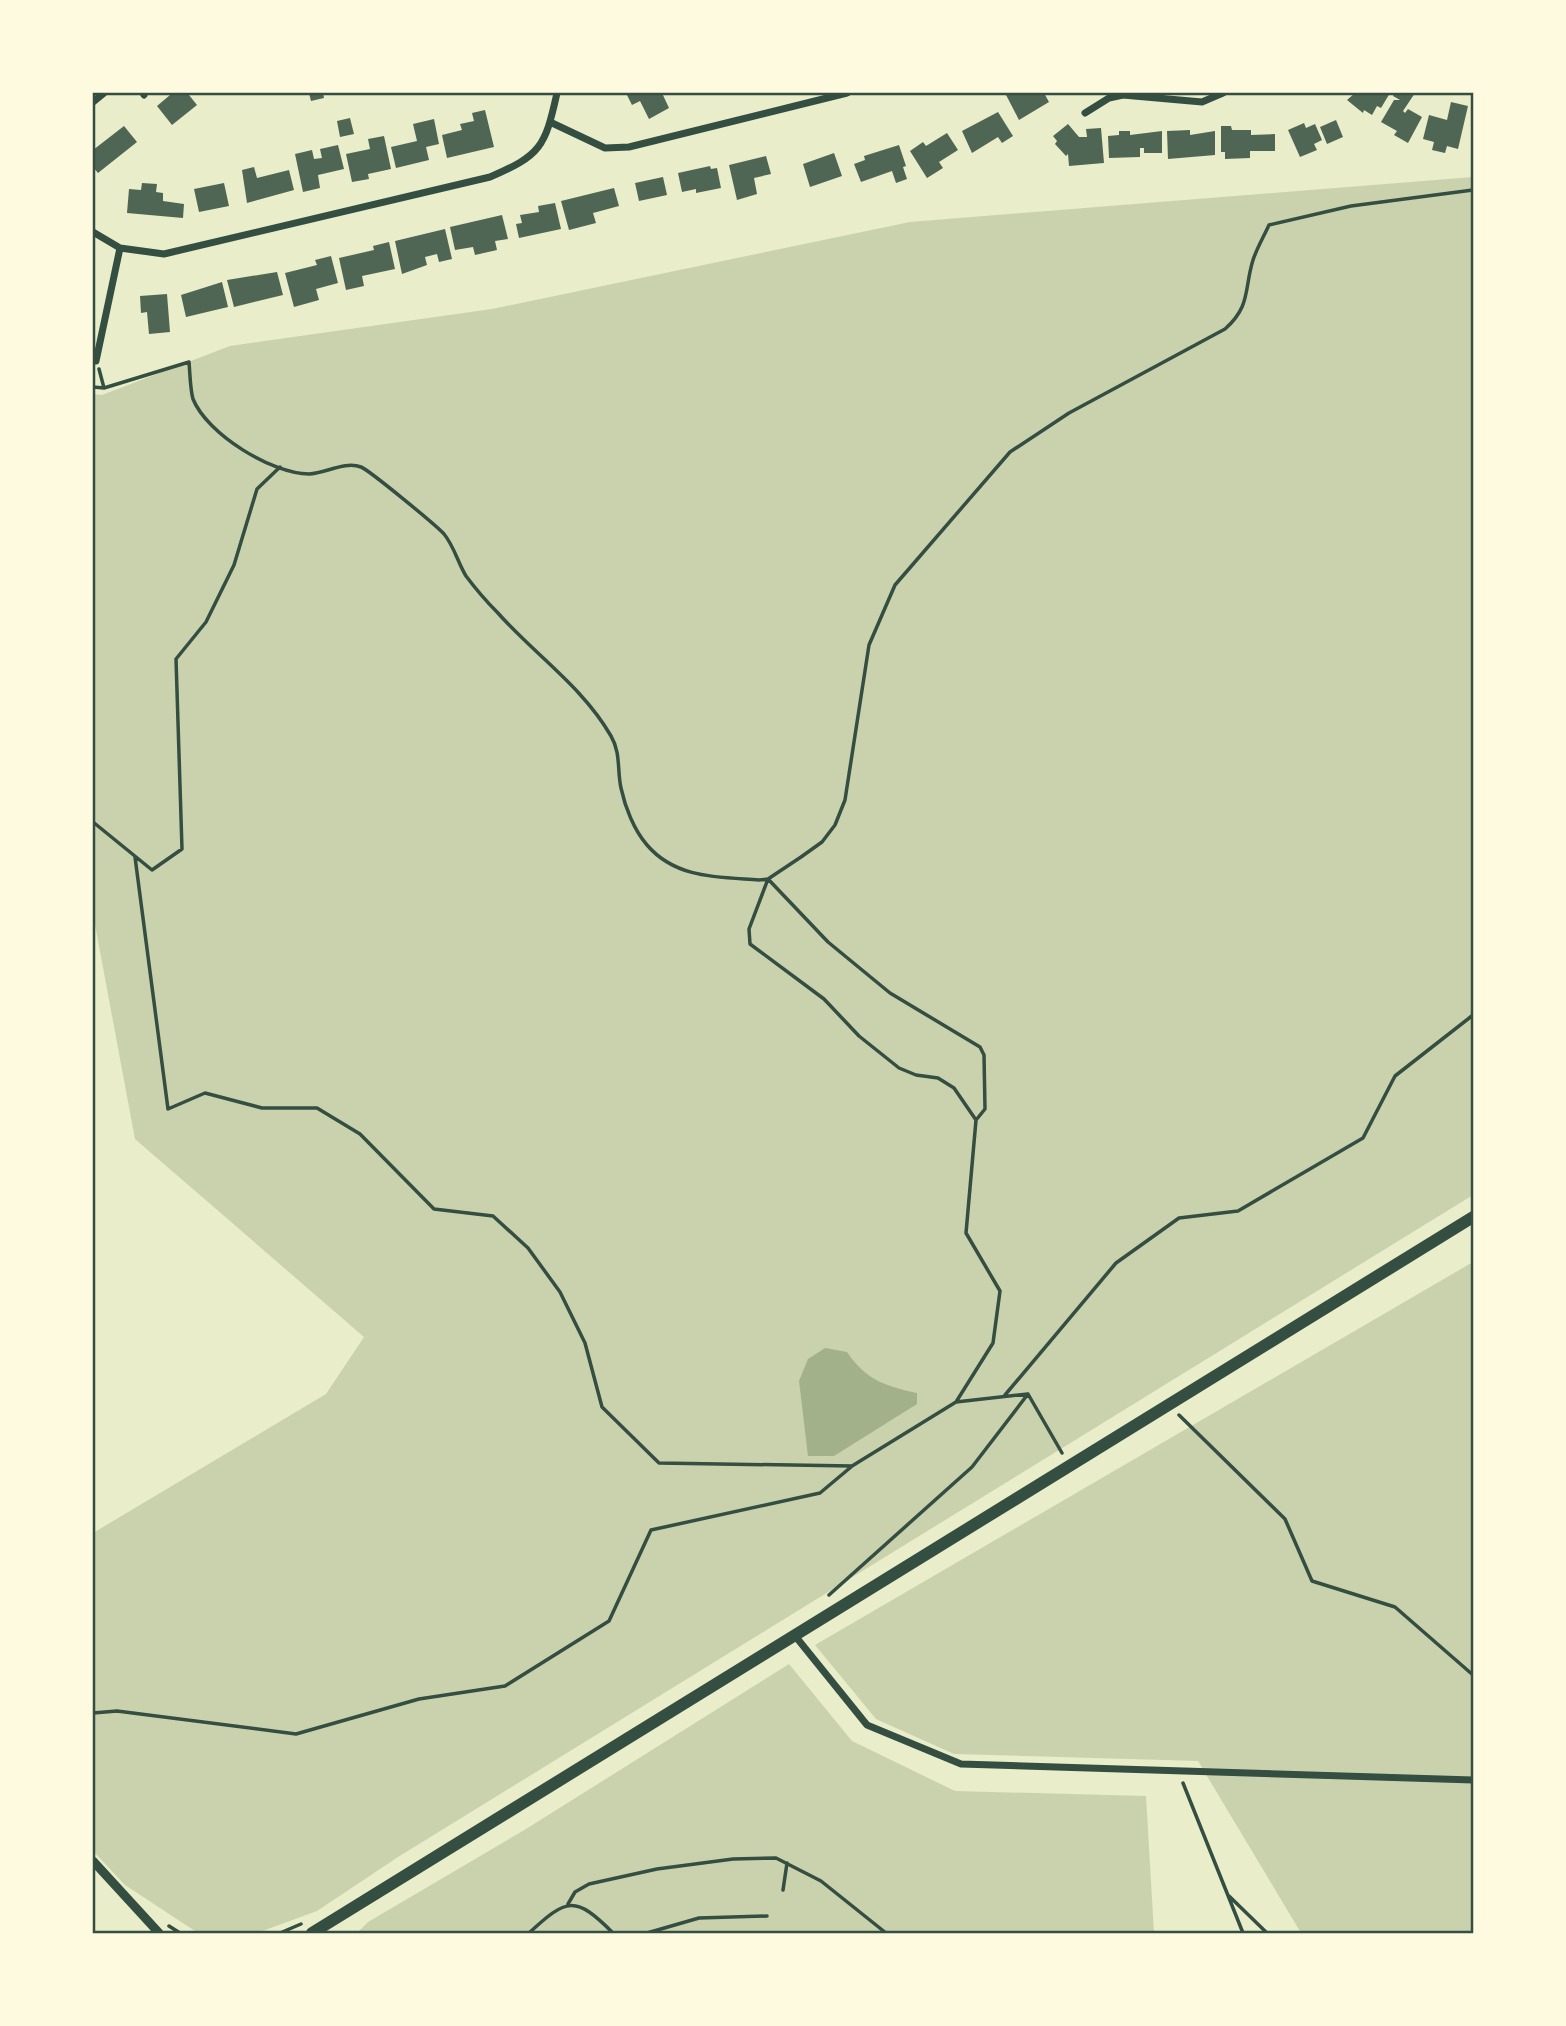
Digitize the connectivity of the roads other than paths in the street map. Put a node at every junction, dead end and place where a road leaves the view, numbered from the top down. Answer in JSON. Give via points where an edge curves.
{"nodes":[{"id":1,"x":104,"y":93,"type":"edge"},
{"id":2,"x":557,"y":93,"type":"edge"},
{"id":3,"x":847,"y":93,"type":"edge"},
{"id":4,"x":1223,"y":93,"type":"edge"},
{"id":5,"x":93,"y":102,"type":"edge"},
{"id":6,"x":1085,"y":113,"type":"dead end"},
{"id":7,"x":550,"y":122,"type":"junction"},
{"id":8,"x":93,"y":232,"type":"edge"},
{"id":9,"x":120,"y":248,"type":"junction"},
{"id":10,"x":96,"y":361,"type":"road end"},
{"id":11,"x":1473,"y":1217,"type":"edge"},
{"id":12,"x":796,"y":1637,"type":"junction"},
{"id":13,"x":1473,"y":1780,"type":"edge"},
{"id":14,"x":93,"y":1861,"type":"edge"},
{"id":15,"x":787,"y":1863,"type":"junction"},
{"id":16,"x":783,"y":1890,"type":"dead end"},
{"id":17,"x":568,"y":1904,"type":"junction"},
{"id":18,"x":350,"y":1912,"type":"junction"},
{"id":19,"x":767,"y":1916,"type":"dead end"},
{"id":20,"x":154,"y":1931,"type":"edge"},
{"id":21,"x":611,"y":1932,"type":"edge"},
{"id":22,"x":312,"y":1933,"type":"edge"},
{"id":23,"x":331,"y":1933,"type":"edge"},
{"id":24,"x":529,"y":1933,"type":"edge"},
{"id":25,"x":621,"y":1933,"type":"edge"},
{"id":26,"x":647,"y":1933,"type":"edge"},
{"id":27,"x":886,"y":1933,"type":"edge"},
{"id":28,"x":896,"y":1933,"type":"edge"},
{"id":29,"x":911,"y":1933,"type":"edge"}],
"edges":[{"from":1,"to":5,"type":"street"},
{"from":2,"to":7,"type":"street"},
{"from":3,"to":7,"type":"street","via":[[629,147],[605,148]]},
{"from":4,"to":6,"type":"street","via":[[1202,102],[1124,95],[1109,98]]},
{"from":7,"to":9,"type":"street","via":[[540,148],[525,162],[490,177],[163,254]]},
{"from":8,"to":9,"type":"street"},
{"from":9,"to":10,"type":"street"},
{"from":11,"to":12,"type":"main road"},
{"from":12,"to":13,"type":"street","via":[[867,1725],[961,1764]]},
{"from":12,"to":18,"type":"main road"},
{"from":14,"to":20,"type":"street"},
{"from":15,"to":16,"type":"lane"},
{"from":15,"to":17,"type":"lane","via":[[776,1858],[678,1864],[589,1884],[575,1892]]},
{"from":15,"to":27,"type":"lane","via":[[821,1881]]},
{"from":17,"to":21,"type":"lane","via":[[587,1909]]},
{"from":17,"to":24,"type":"lane","via":[[552,1911]]},
{"from":18,"to":22,"type":"main road"},
{"from":18,"to":23,"type":"main road"},
{"from":19,"to":26,"type":"lane","via":[[699,1918]]},
{"from":21,"to":25,"type":"lane"},
{"from":28,"to":29,"type":"lane"}]}
